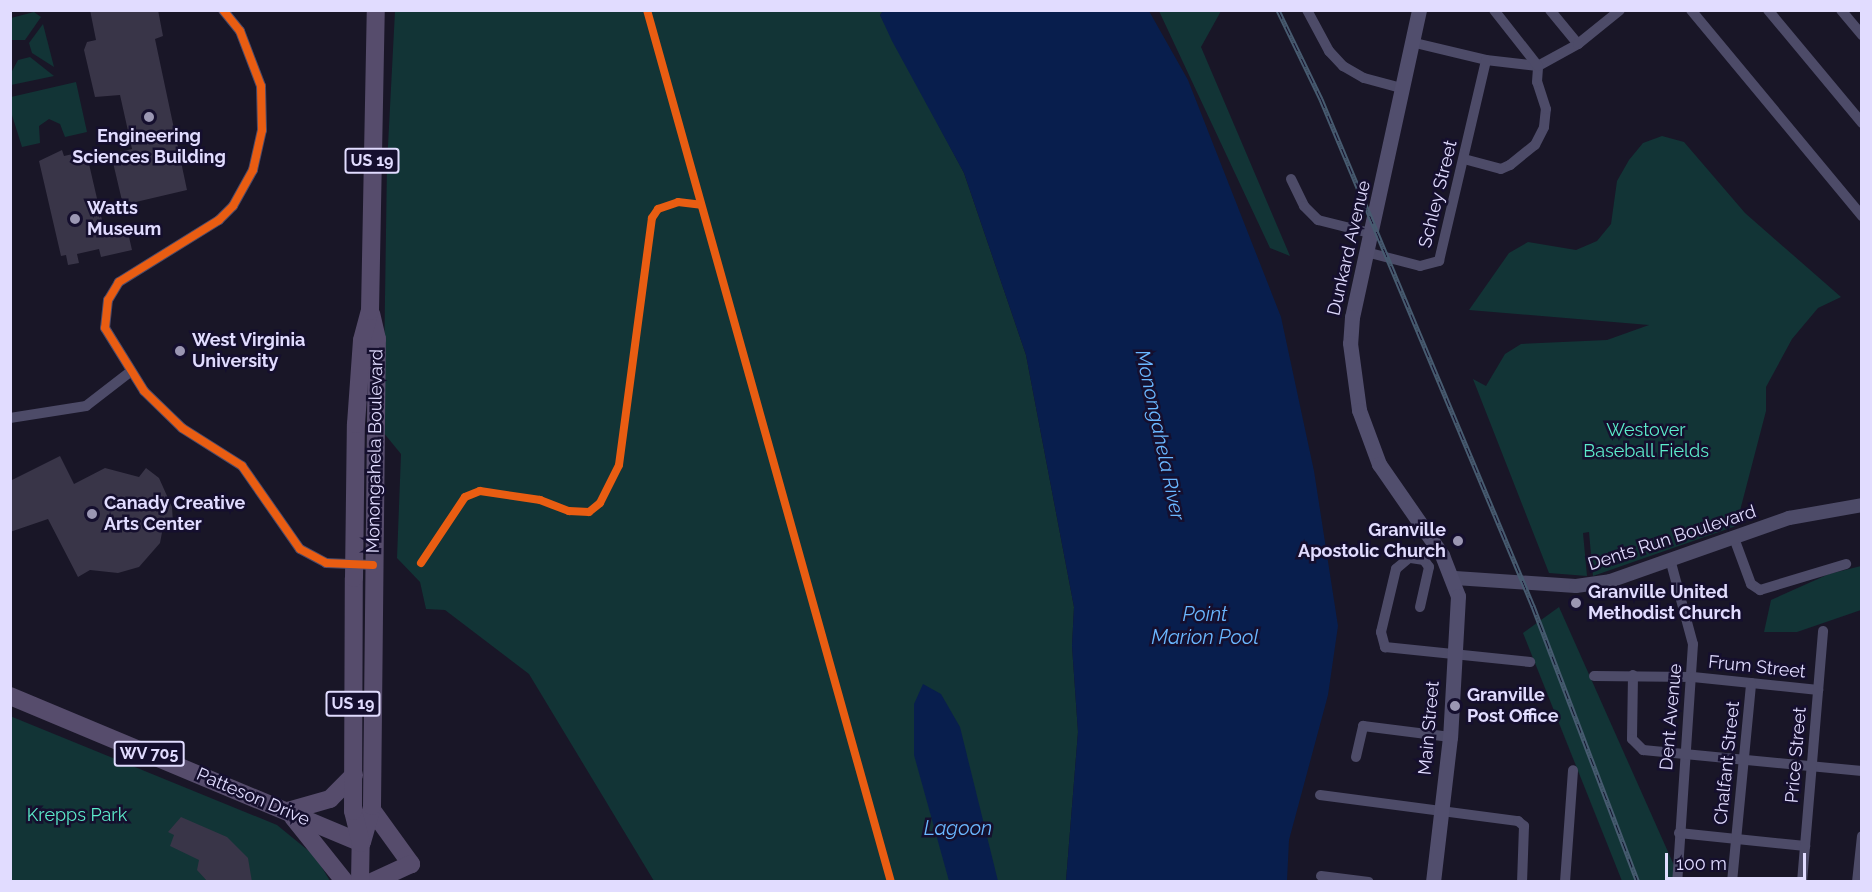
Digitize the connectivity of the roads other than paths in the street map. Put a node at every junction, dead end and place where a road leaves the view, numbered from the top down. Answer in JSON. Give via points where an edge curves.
{"nodes":[{"id":1,"x":223,"y":10,"type":"edge"},
{"id":2,"x":376,"y":10,"type":"edge"},
{"id":3,"x":1307,"y":10,"type":"edge"},
{"id":4,"x":1419,"y":10,"type":"edge"},
{"id":5,"x":1494,"y":10,"type":"edge"},
{"id":6,"x":1550,"y":10,"type":"edge"},
{"id":7,"x":1620,"y":10,"type":"edge"},
{"id":8,"x":1691,"y":10,"type":"edge"},
{"id":9,"x":1768,"y":10,"type":"edge"},
{"id":10,"x":1841,"y":10,"type":"edge"},
{"id":11,"x":1862,"y":35,"type":"edge"},
{"id":12,"x":1411,"y":42,"type":"junction"},
{"id":13,"x":1578,"y":44,"type":"junction"},
{"id":14,"x":1486,"y":60,"type":"junction"},
{"id":15,"x":1538,"y":66,"type":"junction"},
{"id":16,"x":1401,"y":88,"type":"junction"},
{"id":17,"x":1862,"y":123,"type":"edge"},
{"id":18,"x":1464,"y":159,"type":"junction"},
{"id":19,"x":1291,"y":179,"type":"dead end"},
{"id":20,"x":1862,"y":216,"type":"edge"},
{"id":21,"x":1370,"y":233,"type":"junction"},
{"id":22,"x":1366,"y":252,"type":"junction"},
{"id":23,"x":370,"y":311,"type":"junction"},
{"id":24,"x":130,"y":372,"type":"junction"},
{"id":25,"x":10,"y":418,"type":"edge"},
{"id":26,"x":1862,"y":505,"type":"edge"},
{"id":27,"x":1734,"y":538,"type":"junction"},
{"id":28,"x":1437,"y":549,"type":"junction"},
{"id":29,"x":1670,"y":559,"type":"junction"},
{"id":30,"x":1424,"y":560,"type":"junction"},
{"id":31,"x":1845,"y":564,"type":"dead end"},
{"id":32,"x":354,"y":565,"type":"junction"},
{"id":33,"x":373,"y":565,"type":"junction"},
{"id":34,"x":1455,"y":578,"type":"junction"},
{"id":35,"x":1420,"y":607,"type":"dead end"},
{"id":36,"x":1823,"y":631,"type":"dead end"},
{"id":37,"x":1454,"y":655,"type":"junction"},
{"id":38,"x":1530,"y":662,"type":"dead end"},
{"id":39,"x":1633,"y":675,"type":"junction"},
{"id":40,"x":1594,"y":676,"type":"dead end"},
{"id":41,"x":1693,"y":678,"type":"junction"},
{"id":42,"x":1751,"y":683,"type":"junction"},
{"id":43,"x":1818,"y":690,"type":"junction"},
{"id":44,"x":10,"y":696,"type":"edge"},
{"id":45,"x":1450,"y":737,"type":"junction"},
{"id":46,"x":1684,"y":754,"type":"junction"},
{"id":47,"x":1356,"y":757,"type":"dead end"},
{"id":48,"x":1744,"y":760,"type":"junction"},
{"id":49,"x":1812,"y":768,"type":"junction"},
{"id":50,"x":1574,"y":770,"type":"dead end"},
{"id":51,"x":1862,"y":771,"type":"edge"},
{"id":52,"x":354,"y":775,"type":"junction"},
{"id":53,"x":1320,"y":795,"type":"dead end"},
{"id":54,"x":372,"y":810,"type":"junction"},
{"id":55,"x":1440,"y":810,"type":"junction"},
{"id":56,"x":288,"y":811,"type":"junction"},
{"id":57,"x":1680,"y":833,"type":"junction"},
{"id":58,"x":1862,"y":836,"type":"edge"},
{"id":59,"x":1736,"y":838,"type":"junction"},
{"id":60,"x":361,"y":843,"type":"junction"},
{"id":61,"x":1805,"y":846,"type":"junction"},
{"id":62,"x":1321,"y":876,"type":"dead end"},
{"id":63,"x":345,"y":882,"type":"edge"},
{"id":64,"x":360,"y":882,"type":"edge"},
{"id":65,"x":372,"y":882,"type":"edge"},
{"id":66,"x":1369,"y":882,"type":"edge"},
{"id":67,"x":1433,"y":882,"type":"edge"},
{"id":68,"x":1522,"y":882,"type":"edge"},
{"id":69,"x":1565,"y":882,"type":"edge"},
{"id":70,"x":1677,"y":882,"type":"edge"},
{"id":71,"x":1732,"y":882,"type":"edge"},
{"id":72,"x":1802,"y":882,"type":"edge"},
{"id":73,"x":1857,"y":882,"type":"edge"}],
"edges":[{"from":1,"to":24,"type":"street","via":[[240,31],[261,86],[259,149],[244,189],[229,210],[203,232],[119,282],[108,300],[104,323],[108,338]]},
{"from":2,"to":23,"type":"main road","name":"Monongahela Boulevard","number":"US 19"},
{"from":3,"to":16,"type":"street","via":[[1329,51],[1343,66],[1364,78]]},
{"from":4,"to":12,"type":"main road","name":"Dunkard Avenue"},
{"from":5,"to":15,"type":"street"},
{"from":6,"to":13,"type":"street"},
{"from":7,"to":13,"type":"street"},
{"from":8,"to":20,"type":"street"},
{"from":9,"to":17,"type":"street"},
{"from":10,"to":11,"type":"street"},
{"from":12,"to":14,"type":"street"},
{"from":12,"to":16,"type":"main road","name":"Dunkard Avenue"},
{"from":13,"to":15,"type":"street"},
{"from":14,"to":15,"type":"street"},
{"from":14,"to":18,"type":"street","name":"Schley Street"},
{"from":15,"to":18,"type":"street","via":[[1537,82],[1546,109],[1535,145],[1501,169]]},
{"from":16,"to":21,"type":"main road","name":"Dunkard Avenue"},
{"from":18,"to":22,"type":"street","name":"Schley Street","via":[[1439,261],[1420,266]]},
{"from":19,"to":21,"type":"street","via":[[1304,206],[1318,220]]},
{"from":21,"to":22,"type":"main road","name":"Dunkard Avenue"},
{"from":22,"to":28,"type":"main road","name":"Dunkard Avenue","via":[[1350,343],[1359,411],[1379,464]]},
{"from":23,"to":32,"type":"main road","name":"Monongahela Boulevard","number":"US 19","via":[[362,340],[356,424]]},
{"from":23,"to":33,"type":"main road","name":"Monongahela Boulevard","number":"US 19","via":[[377,339]]},
{"from":24,"to":25,"type":"street","via":[[86,406]]},
{"from":24,"to":32,"type":"street","via":[[182,428],[255,479],[300,549],[326,563]]},
{"from":26,"to":27,"type":"street","name":"Dents Run Boulevard","via":[[1789,518]]},
{"from":27,"to":29,"type":"street","name":"Dents Run Boulevard"},
{"from":27,"to":31,"type":"street","via":[[1751,584],[1760,590]]},
{"from":28,"to":30,"type":"street"},
{"from":28,"to":34,"type":"main road","name":"Dunkard Avenue"},
{"from":29,"to":34,"type":"street","name":"Dents Run Boulevard","via":[[1610,581],[1576,586]]},
{"from":29,"to":41,"type":"street","name":"Dent Avenue","via":[[1693,644]]},
{"from":30,"to":35,"type":"street","via":[[1429,575]]},
{"from":30,"to":37,"type":"street","via":[[1409,558],[1396,569],[1381,632],[1386,647]]},
{"from":32,"to":33,"type":"street"},
{"from":32,"to":52,"type":"main road","name":"Monongahela Boulevard","number":"US 19"},
{"from":33,"to":54,"type":"main road","name":"Monongahela Boulevard","number":"US 19"},
{"from":34,"to":37,"type":"main road","name":"Main Street"},
{"from":36,"to":43,"type":"street","name":"Price Street"},
{"from":37,"to":38,"type":"street"},
{"from":37,"to":45,"type":"main road","name":"Main Street"},
{"from":39,"to":40,"type":"street","name":"Frum Street"},
{"from":39,"to":41,"type":"street","name":"Frum Street"},
{"from":39,"to":46,"type":"street","via":[[1636,746]]},
{"from":41,"to":42,"type":"street","name":"Frum Street"},
{"from":41,"to":46,"type":"street","name":"Dent Avenue"},
{"from":42,"to":43,"type":"street","name":"Frum Street"},
{"from":42,"to":48,"type":"street","name":"Chalfant Street"},
{"from":43,"to":49,"type":"street","name":"Price Street"},
{"from":44,"to":56,"type":"main road","name":"Patteson Drive","number":"WV 705"},
{"from":45,"to":47,"type":"street","via":[[1363,726]]},
{"from":45,"to":55,"type":"main road","name":"Main Street"},
{"from":46,"to":48,"type":"street"},
{"from":46,"to":57,"type":"street","name":"Dent Avenue"},
{"from":48,"to":49,"type":"street"},
{"from":48,"to":59,"type":"street","name":"Chalfant Street"},
{"from":49,"to":51,"type":"street"},
{"from":49,"to":61,"type":"street","name":"Price Street"},
{"from":50,"to":69,"type":"street"},
{"from":52,"to":56,"type":"main road","via":[[330,799]]},
{"from":52,"to":60,"type":"main road","name":"Monongahela Boulevard","number":"US 19","via":[[353,811]]},
{"from":53,"to":55,"type":"street"},
{"from":54,"to":60,"type":"main road","name":"Monongahela Boulevard","number":"US 19"},
{"from":54,"to":65,"type":"main road","via":[[411,864]]},
{"from":55,"to":67,"type":"main road","name":"Main Street"},
{"from":55,"to":68,"type":"street","via":[[1518,821],[1524,826]]},
{"from":56,"to":60,"type":"main road","name":"Patteson Drive","number":"WV 705"},
{"from":56,"to":63,"type":"main road"},
{"from":57,"to":59,"type":"street"},
{"from":57,"to":70,"type":"street","name":"Dent Avenue"},
{"from":58,"to":73,"type":"street"},
{"from":59,"to":61,"type":"street"},
{"from":59,"to":71,"type":"street","name":"Chalfant Street"},
{"from":60,"to":64,"type":"main road","name":"Monongahela Boulevard","number":"US 19"},
{"from":61,"to":72,"type":"street","name":"Price Street"},
{"from":62,"to":66,"type":"street"}]}
